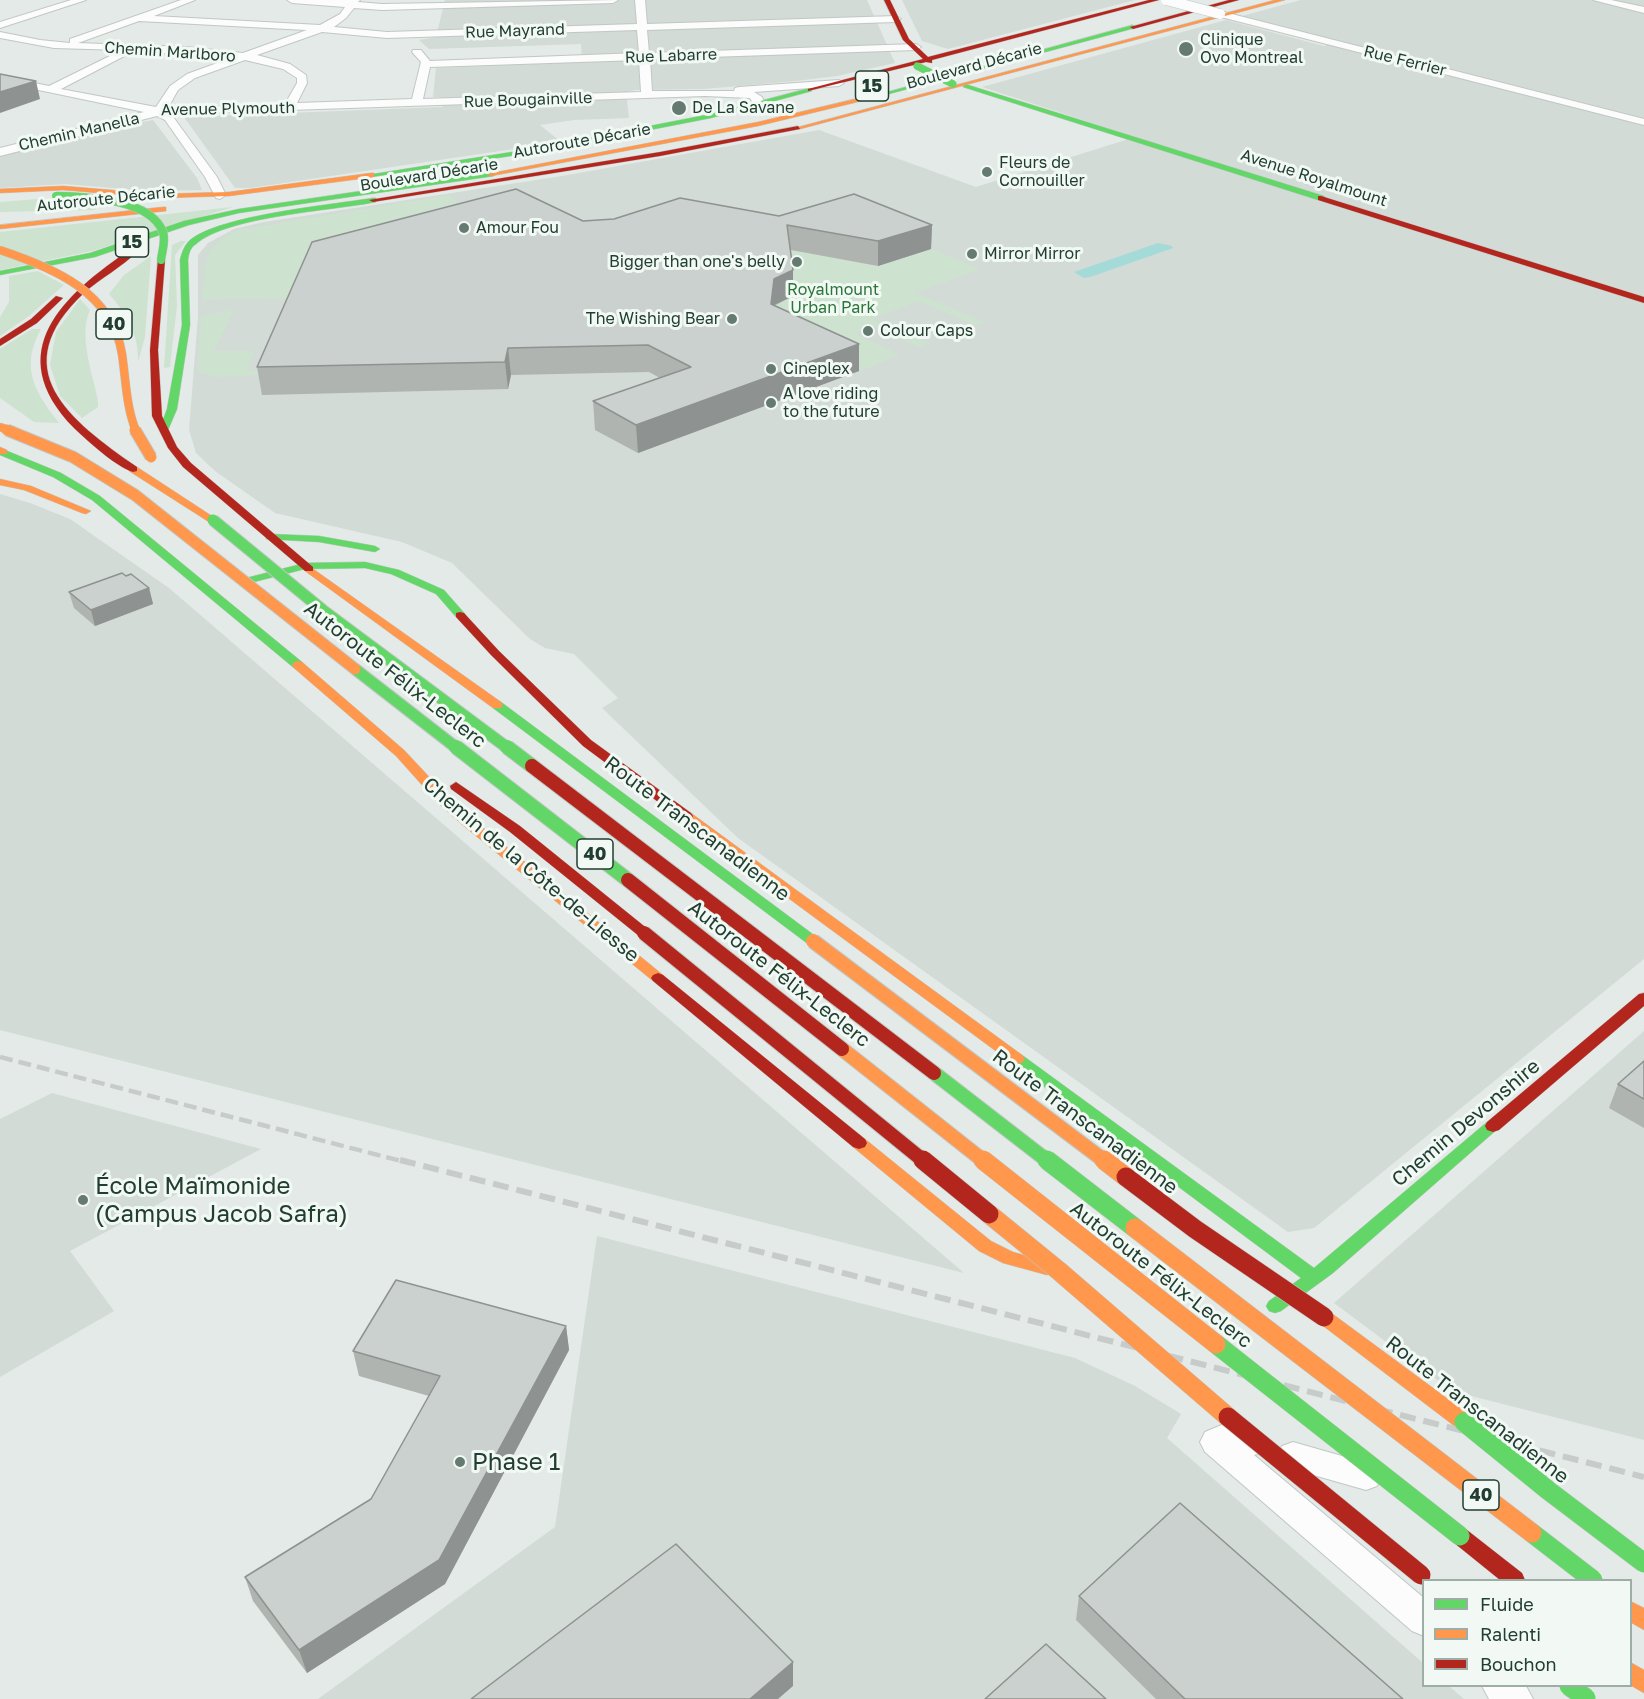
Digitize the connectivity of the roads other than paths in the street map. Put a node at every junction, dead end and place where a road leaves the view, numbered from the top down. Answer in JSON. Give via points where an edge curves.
{"nodes":[{"id":1,"x":46,"y":0,"type":"edge"},
{"id":2,"x":190,"y":0,"type":"edge"},
{"id":3,"x":292,"y":0,"type":"edge"},
{"id":4,"x":613,"y":0,"type":"edge"},
{"id":5,"x":640,"y":0,"type":"edge"},
{"id":6,"x":887,"y":0,"type":"edge"},
{"id":7,"x":1156,"y":0,"type":"edge"},
{"id":8,"x":1166,"y":0,"type":"edge"},
{"id":9,"x":1180,"y":0,"type":"edge"},
{"id":10,"x":1201,"y":0,"type":"edge"},
{"id":11,"x":1236,"y":0,"type":"edge"},
{"id":12,"x":1261,"y":0,"type":"edge"},
{"id":13,"x":1282,"y":0,"type":"edge"},
{"id":14,"x":1598,"y":0,"type":"edge"},
{"id":15,"x":76,"y":2,"type":"edge"},
{"id":16,"x":353,"y":2,"type":"edge"},
{"id":17,"x":1644,"y":10,"type":"edge"},
{"id":18,"x":1223,"y":15,"type":"junction"},
{"id":19,"x":134,"y":18,"type":"junction"},
{"id":20,"x":896,"y":19,"type":"junction"},
{"id":21,"x":0,"y":25,"type":"edge"},
{"id":22,"x":642,"y":27,"type":"junction"},
{"id":23,"x":320,"y":29,"type":"junction"},
{"id":24,"x":0,"y":35,"type":"edge"},
{"id":25,"x":403,"y":35,"type":"junction"},
{"id":26,"x":1062,"y":36,"type":"junction"},
{"id":27,"x":1092,"y":38,"type":"junction"},
{"id":28,"x":64,"y":45,"type":"junction"},
{"id":29,"x":909,"y":45,"type":"junction"},
{"id":30,"x":133,"y":49,"type":"junction"},
{"id":31,"x":242,"y":56,"type":"junction"},
{"id":32,"x":644,"y":57,"type":"junction"},
{"id":33,"x":922,"y":63,"type":"junction"},
{"id":34,"x":425,"y":64,"type":"junction"},
{"id":35,"x":0,"y":79,"type":"edge"},
{"id":36,"x":839,"y":83,"type":"junction"},
{"id":37,"x":966,"y":85,"type":"junction"},
{"id":38,"x":50,"y":90,"type":"junction"},
{"id":39,"x":705,"y":93,"type":"junction"},
{"id":40,"x":647,"y":95,"type":"junction"},
{"id":41,"x":417,"y":104,"type":"junction"},
{"id":42,"x":759,"y":104,"type":"junction"},
{"id":43,"x":351,"y":105,"type":"joint"},
{"id":44,"x":290,"y":107,"type":"junction"},
{"id":45,"x":158,"y":111,"type":"junction"},
{"id":46,"x":1644,"y":122,"type":"edge"},
{"id":47,"x":758,"y":124,"type":"junction"},
{"id":48,"x":0,"y":152,"type":"edge"},
{"id":49,"x":660,"y":154,"type":"junction"},
{"id":50,"x":0,"y":191,"type":"edge"},
{"id":51,"x":220,"y":195,"type":"junction"},
{"id":52,"x":351,"y":196,"type":"junction"},
{"id":53,"x":0,"y":198,"type":"edge"},
{"id":54,"x":0,"y":214,"type":"edge"},
{"id":55,"x":105,"y":215,"type":"junction"},
{"id":56,"x":0,"y":227,"type":"edge"},
{"id":57,"x":138,"y":248,"type":"junction"},
{"id":58,"x":0,"y":250,"type":"edge"},
{"id":59,"x":0,"y":273,"type":"edge"},
{"id":60,"x":1644,"y":300,"type":"edge"},
{"id":61,"x":0,"y":344,"type":"edge"},
{"id":62,"x":0,"y":427,"type":"edge"},
{"id":63,"x":165,"y":428,"type":"junction"},
{"id":64,"x":1,"y":451,"type":"edge"},
{"id":65,"x":0,"y":482,"type":"edge"},
{"id":66,"x":213,"y":520,"type":"junction"},
{"id":67,"x":123,"y":522,"type":"junction"},
{"id":68,"x":270,"y":537,"type":"junction"},
{"id":69,"x":386,"y":552,"type":"dead end"},
{"id":70,"x":305,"y":566,"type":"junction"},
{"id":71,"x":418,"y":566,"type":"dead end"},
{"id":72,"x":440,"y":592,"type":"junction"},
{"id":73,"x":217,"y":596,"type":"junction"},
{"id":74,"x":504,"y":710,"type":"junction"},
{"id":75,"x":400,"y":753,"type":"junction"},
{"id":76,"x":1644,"y":998,"type":"edge"},
{"id":77,"x":989,"y":1040,"type":"junction"},
{"id":78,"x":849,"y":1133,"type":"junction"},
{"id":79,"x":1086,"y":1277,"type":"dead end"},
{"id":80,"x":1314,"y":1278,"type":"junction"},
{"id":81,"x":1119,"y":1286,"type":"dead end"},
{"id":82,"x":1186,"y":1302,"type":"dead end"},
{"id":83,"x":1219,"y":1311,"type":"dead end"},
{"id":84,"x":1371,"y":1409,"type":"junction"},
{"id":85,"x":1433,"y":1439,"type":"dead end"},
{"id":86,"x":1216,"y":1442,"type":"dead end"},
{"id":87,"x":1255,"y":1460,"type":"junction"},
{"id":88,"x":1506,"y":1473,"type":"dead end"},
{"id":89,"x":1549,"y":1491,"type":"junction"},
{"id":90,"x":1460,"y":1536,"type":"junction"},
{"id":91,"x":1644,"y":1556,"type":"edge"},
{"id":92,"x":1644,"y":1563,"type":"edge"},
{"id":93,"x":1426,"y":1579,"type":"edge"},
{"id":94,"x":1492,"y":1579,"type":"edge"},
{"id":95,"x":1513,"y":1579,"type":"edge"},
{"id":96,"x":1590,"y":1579,"type":"edge"},
{"id":97,"x":1422,"y":1618,"type":"edge"},
{"id":98,"x":1632,"y":1674,"type":"edge"},
{"id":99,"x":1644,"y":1683,"type":"edge"},
{"id":100,"x":1501,"y":1687,"type":"edge"},
{"id":101,"x":1570,"y":1687,"type":"edge"},
{"id":102,"x":1586,"y":1698,"type":"edge"},
{"id":103,"x":1515,"y":1699,"type":"edge"}],
"edges":[{"from":1,"to":15,"type":"street"},
{"from":2,"to":19,"type":"street"},
{"from":3,"to":16,"type":"street"},
{"from":4,"to":16,"type":"street","via":[[392,7]]},
{"from":5,"to":22,"type":"street"},
{"from":6,"to":20,"type":"main road"},
{"from":7,"to":33,"type":"main road","name":"Boulevard Décarie"},
{"from":8,"to":18,"type":"street","name":"Rue Ferrier","bridge":true},
{"from":9,"to":26,"type":"main road"},
{"from":10,"to":26,"type":"main road","name":"Autoroute Décarie","number":"15"},
{"from":11,"to":27,"type":"main road","name":"Autoroute Décarie","number":"15"},
{"from":12,"to":27,"type":"main road","via":[[1191,19]]},
{"from":13,"to":18,"type":"main road","name":"Boulevard Décarie"},
{"from":14,"to":17,"type":"street"},
{"from":15,"to":21,"type":"street"},
{"from":16,"to":23,"type":"street","via":[[340,20]]},
{"from":18,"to":37,"type":"main road","name":"Boulevard Décarie"},
{"from":18,"to":46,"type":"street","name":"Rue Ferrier"},
{"from":19,"to":23,"type":"street","name":"Rue Mayrand"},
{"from":19,"to":28,"type":"street"},
{"from":20,"to":22,"type":"street","name":"Rue Mayrand"},
{"from":20,"to":29,"type":"main road"},
{"from":22,"to":25,"type":"street","name":"Rue Mayrand"},
{"from":22,"to":32,"type":"street"},
{"from":23,"to":25,"type":"street","name":"Rue Mayrand"},
{"from":23,"to":31,"type":"street"},
{"from":24,"to":28,"type":"street","name":"Chemin Marlboro"},
{"from":25,"to":34,"type":"street"},
{"from":26,"to":55,"type":"main road","name":"Autoroute Décarie","number":"15","via":[[786,108],[611,144],[292,194]]},
{"from":27,"to":47,"type":"main road","name":"Autoroute Décarie","number":"15"},
{"from":28,"to":30,"type":"street","name":"Chemin Marlboro"},
{"from":29,"to":32,"type":"street","name":"Rue Labarre"},
{"from":29,"to":33,"type":"main road"},
{"from":30,"to":31,"type":"street","name":"Chemin Marlboro"},
{"from":30,"to":38,"type":"street"},
{"from":31,"to":44,"type":"street","name":"Chemin Marlboro","via":[[280,64],[300,74],[302,84]]},
{"from":31,"to":45,"type":"street","via":[[180,83]]},
{"from":32,"to":34,"type":"street","name":"Rue Labarre"},
{"from":32,"to":40,"type":"street"},
{"from":33,"to":36,"type":"main road","name":"Boulevard Décarie"},
{"from":33,"to":37,"type":"main road","name":"Avenue Royalmount","bridge":true,"via":[[932,75]]},
{"from":34,"to":41,"type":"street"},
{"from":35,"to":38,"type":"street","name":"Avenue Plymouth"},
{"from":36,"to":39,"type":"street","name":"Rue Bougainville"},
{"from":36,"to":42,"type":"main road","name":"Boulevard Décarie"},
{"from":37,"to":49,"type":"main road","name":"Boulevard Décarie","via":[[811,126]]},
{"from":37,"to":60,"type":"main road","name":"Avenue Royalmount"},
{"from":38,"to":45,"type":"street","name":"Avenue Plymouth"},
{"from":39,"to":40,"type":"street","name":"Rue Bougainville"},
{"from":39,"to":42,"type":"street","name":"Rue Bougainville","via":[[752,95]]},
{"from":40,"to":41,"type":"street","name":"Rue Bougainville"},
{"from":41,"to":43,"type":"street","name":"Rue Bougainville"},
{"from":42,"to":51,"type":"main road","name":"Boulevard Décarie","via":[[537,150]]},
{"from":43,"to":44,"type":"street","name":"Avenue Plymouth"},
{"from":44,"to":45,"type":"street","name":"Avenue Plymouth"},
{"from":45,"to":48,"type":"street","name":"Chemin Manella"},
{"from":45,"to":51,"type":"street","via":[[170,118]]},
{"from":47,"to":49,"type":"main road"},
{"from":47,"to":52,"type":"main road","name":"Autoroute Décarie","number":"15","via":[[585,159]]},
{"from":49,"to":63,"type":"main road","name":"Boulevard Décarie","via":[[260,218],[202,236],[184,253],[186,325],[172,409]]},
{"from":50,"to":51,"type":"main road","name":"Boulevard Décarie","via":[[63,188],[170,196]]},
{"from":52,"to":57,"type":"main road","via":[[218,221]]},
{"from":52,"to":59,"type":"main road","name":"Autoroute Décarie","number":"15","via":[[214,216],[92,255]]},
{"from":53,"to":63,"type":"main road","bridge":true,"via":[[56,196],[106,200],[135,208],[159,224],[163,232],[153,363],[157,416]]},
{"from":54,"to":55,"type":"main road","number":"15"},
{"from":55,"to":56,"type":"main road","name":"Autoroute Décarie"},
{"from":57,"to":61,"type":"main road","via":[[91,271],[34,321]]},
{"from":57,"to":66,"type":"main road","via":[[60,315],[47,334],[41,354],[42,373],[60,409],[91,438]]},
{"from":58,"to":66,"type":"main road","number":"40","bridge":true,"via":[[64,276],[108,313],[120,341],[127,414],[145,448]]},
{"from":62,"to":90,"type":"main road","name":"Autoroute Félix-Leclerc","number":"40","bridge":true,"via":[[73,457],[144,502]]},
{"from":63,"to":68,"type":"main road","via":[[182,459]]},
{"from":64,"to":67,"type":"main road","name":"Chemin de la Côte-de-Liesse","via":[[79,486]]},
{"from":65,"to":67,"type":"main road"},
{"from":66,"to":84,"type":"main road","name":"Autoroute Félix-Leclerc","number":"40","bridge":true,"via":[[325,612],[603,819]]},
{"from":67,"to":73,"type":"main road","name":"Chemin de la Côte-de-Liesse"},
{"from":68,"to":69,"type":"main road","via":[[336,541]]},
{"from":68,"to":70,"type":"main road"},
{"from":70,"to":72,"type":"main road","via":[[374,566]]},
{"from":70,"to":73,"type":"main road","via":[[231,585]]},
{"from":70,"to":74,"type":"main road"},
{"from":71,"to":72,"type":"main road"},
{"from":72,"to":77,"type":"main road","via":[[495,653],[587,743]]},
{"from":73,"to":75,"type":"main road","name":"Chemin de la Côte-de-Liesse"},
{"from":74,"to":75,"type":"main road","via":[[472,712],[447,721]]},
{"from":74,"to":89,"type":"main road","name":"Route Transcanadienne","bridge":true,"via":[[1195,1229],[1362,1345]]},
{"from":75,"to":78,"type":"main road","name":"Chemin de la Côte-de-Liesse","via":[[470,824]]},
{"from":75,"to":93,"type":"main road","bridge":true,"via":[[466,792],[515,829],[1059,1271],[1183,1380]]},
{"from":76,"to":80,"type":"main road","name":"Chemin Devonshire"},
{"from":77,"to":78,"type":"street"},
{"from":77,"to":80,"type":"main road"},
{"from":78,"to":79,"type":"main road","name":"Chemin de la Côte-de-Liesse","via":[[985,1246]]},
{"from":80,"to":83,"type":"main road","name":"Chemin Devonshire","via":[[1264,1311],[1249,1315]]},
{"from":81,"to":82,"type":"main road"},
{"from":84,"to":85,"type":"main road","bridge":true},
{"from":84,"to":96,"type":"main road","name":"Autoroute Félix-Leclerc","number":"40","bridge":true},
{"from":86,"to":87,"type":"street"},
{"from":87,"to":91,"type":"street"},
{"from":87,"to":97,"type":"street"},
{"from":88,"to":89,"type":"main road","bridge":true},
{"from":89,"to":92,"type":"main road","name":"Route Transcanadienne","bridge":true},
{"from":90,"to":94,"type":"main road"},
{"from":90,"to":95,"type":"main road","name":"Autoroute Félix-Leclerc","number":"40"},
{"from":98,"to":99,"type":"main road"},
{"from":100,"to":103,"type":"street"},
{"from":101,"to":102,"type":"main road","bridge":true}]}
